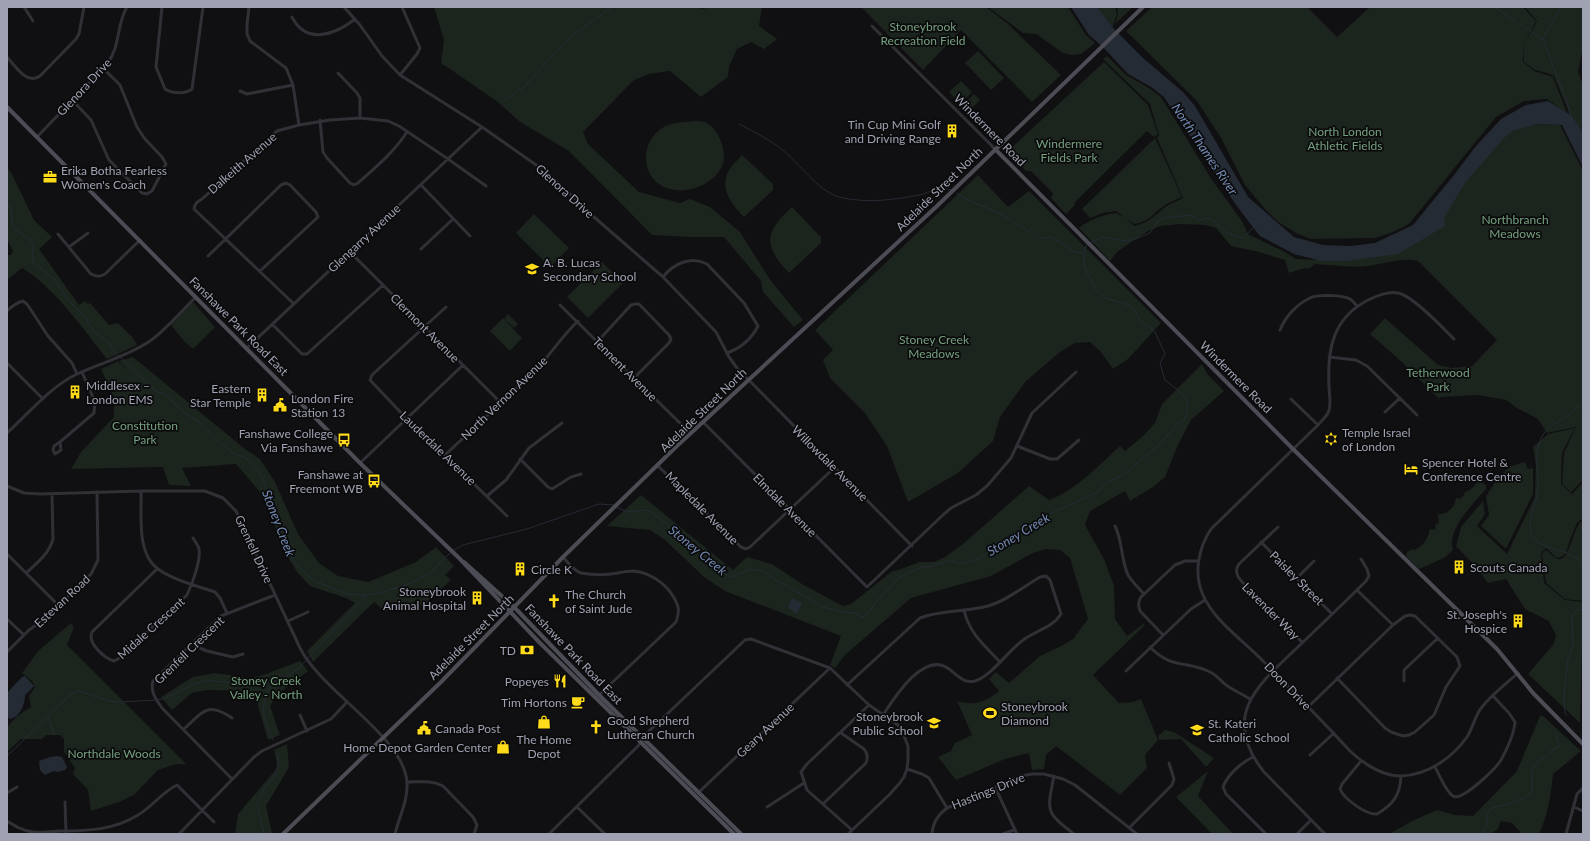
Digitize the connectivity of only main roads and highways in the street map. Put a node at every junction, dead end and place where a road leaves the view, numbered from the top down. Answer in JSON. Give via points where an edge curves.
{"nodes":[{"id":1,"x":1143,"y":7,"type":"edge"},
{"id":2,"x":7,"y":107,"type":"edge"},
{"id":3,"x":995,"y":149,"type":"junction"},
{"id":4,"x":459,"y":558,"type":"junction"},
{"id":5,"x":514,"y":607,"type":"junction"},
{"id":6,"x":510,"y":612,"type":"junction"},
{"id":7,"x":1583,"y":744,"type":"edge"},
{"id":8,"x":283,"y":834,"type":"edge"},
{"id":9,"x":734,"y":834,"type":"edge"},
{"id":10,"x":741,"y":834,"type":"edge"}],
"edges":[{"from":1,"to":3,"type":"main road","name":"Adelaide Street North"},
{"from":2,"to":4,"type":"main road","name":"Fanshawe Park Road East","via":[[360,463]]},
{"from":3,"to":5,"type":"main road","name":"Adelaide Street North","via":[[936,207],[703,422]]},
{"from":3,"to":7,"type":"main road","name":"Windermere Road","via":[[1293,449],[1497,649],[1533,693]]},
{"from":4,"to":5,"type":"main road","name":"Fanshawe Park Road East"},
{"from":4,"to":6,"type":"main road","name":"Fanshawe Park Road East"},
{"from":5,"to":6,"type":"main road","name":"Adelaide Street North"},
{"from":5,"to":10,"type":"main road","name":"Fanshawe Park Road East","via":[[599,695]]},
{"from":6,"to":8,"type":"main road","name":"Adelaide Street North"},
{"from":6,"to":9,"type":"main road","name":"Fanshawe Park Road East"}]}
